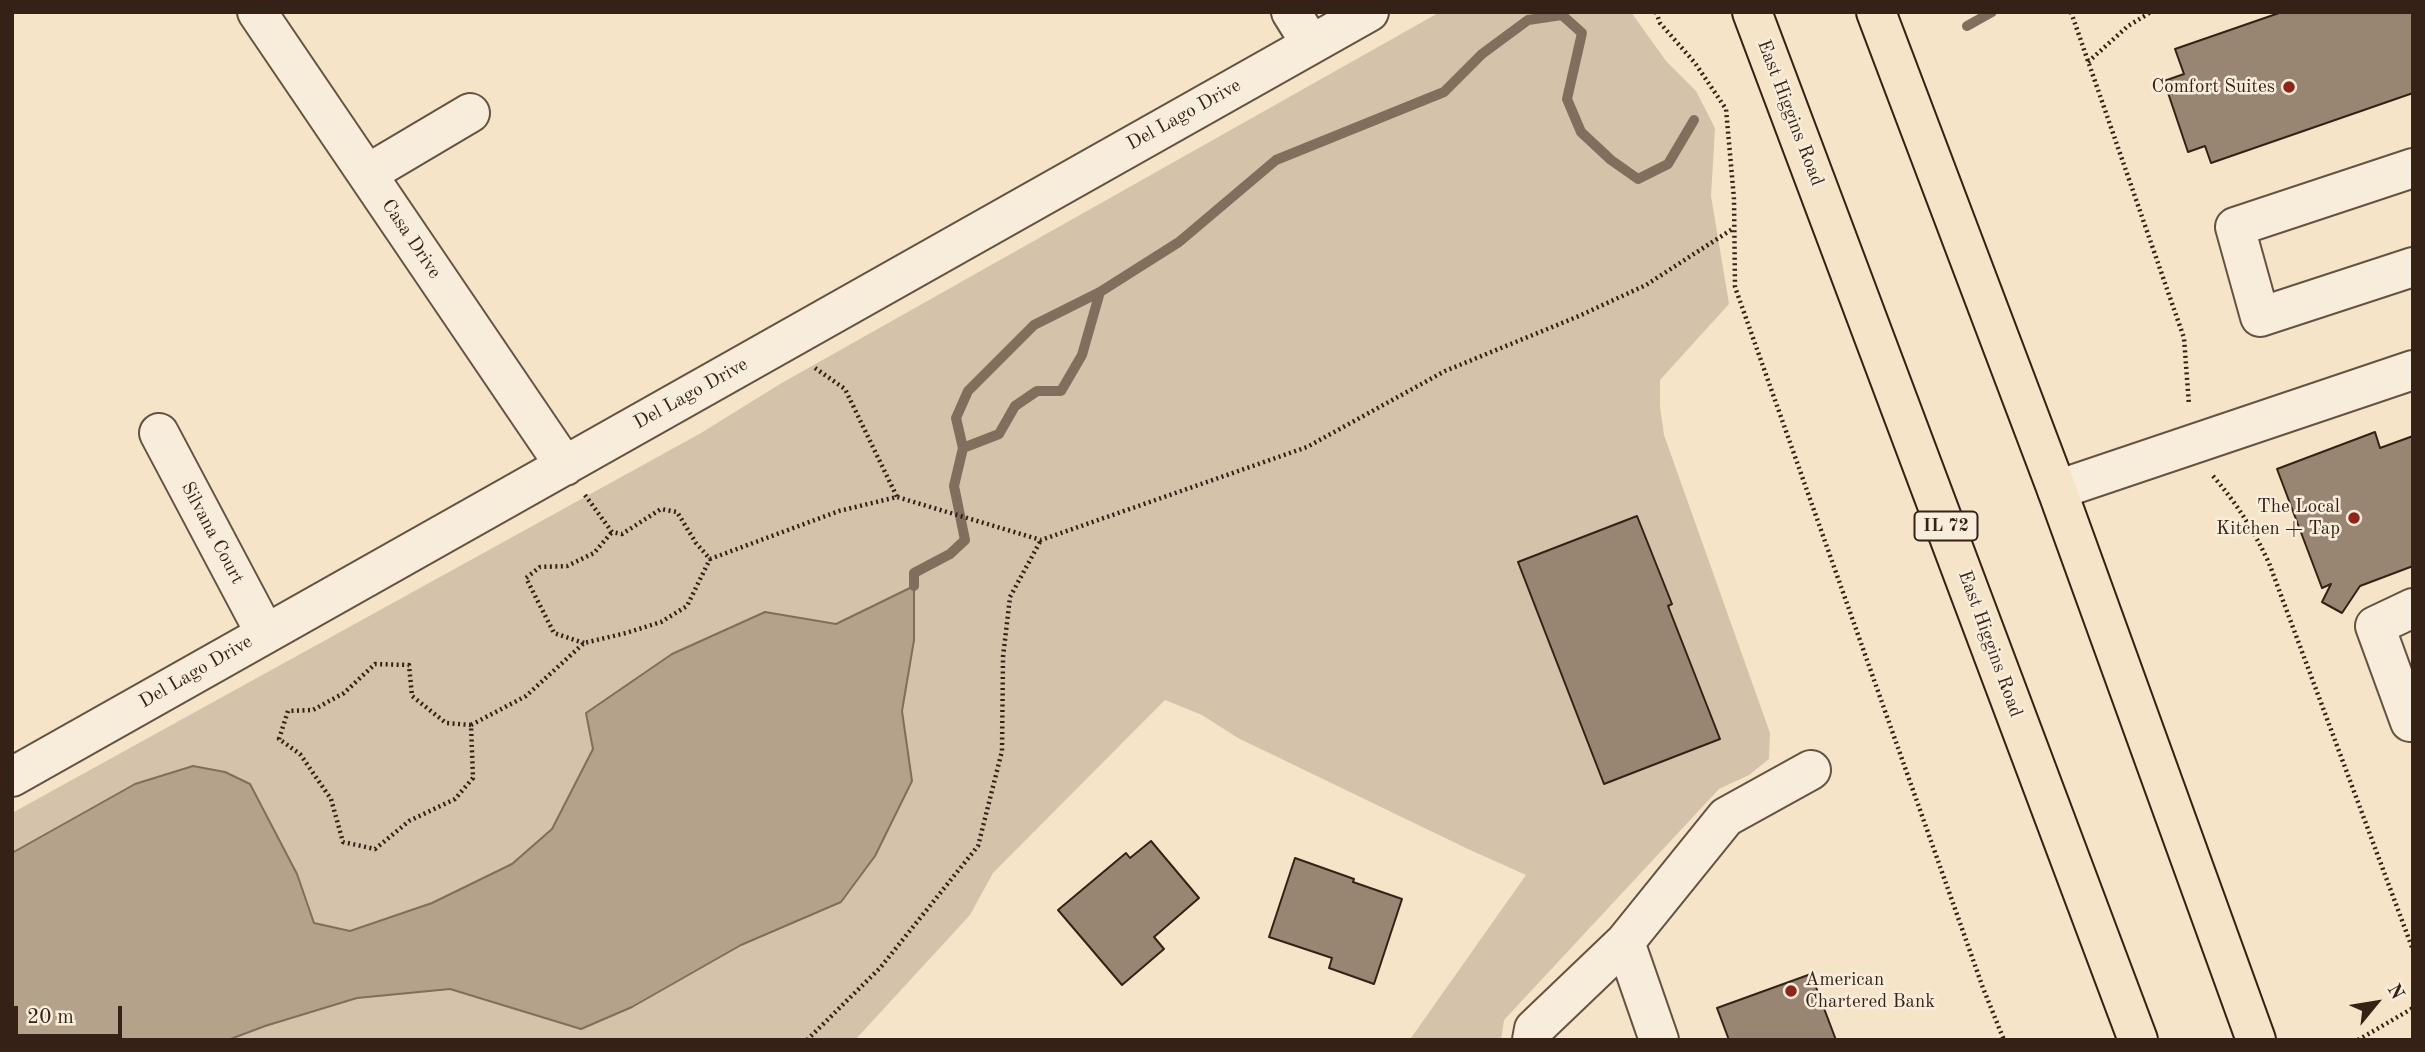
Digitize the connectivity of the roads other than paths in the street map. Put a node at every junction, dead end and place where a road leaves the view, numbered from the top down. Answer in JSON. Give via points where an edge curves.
{"nodes":[{"id":1,"x":257,"y":12,"type":"edge"},
{"id":2,"x":1369,"y":12,"type":"edge"},
{"id":3,"x":1752,"y":12,"type":"edge"},
{"id":4,"x":1876,"y":12,"type":"edge"},
{"id":5,"x":1301,"y":28,"type":"edge"},
{"id":6,"x":470,"y":113,"type":"dead end"},
{"id":7,"x":2413,"y":168,"type":"edge"},
{"id":8,"x":367,"y":174,"type":"junction"},
{"id":9,"x":2413,"y":267,"type":"edge"},
{"id":10,"x":2413,"y":370,"type":"edge"},
{"id":11,"x":159,"y":433,"type":"dead end"},
{"id":12,"x":565,"y":466,"type":"junction"},
{"id":13,"x":2057,"y":490,"type":"junction"},
{"id":14,"x":2413,"y":608,"type":"edge"},
{"id":15,"x":265,"y":633,"type":"junction"},
{"id":16,"x":2412,"y":724,"type":"edge"},
{"id":17,"x":1811,"y":770,"type":"dead end"},
{"id":18,"x":12,"y":777,"type":"edge"},
{"id":19,"x":1625,"y":942,"type":"junction"},
{"id":20,"x":1532,"y":1040,"type":"edge"},
{"id":21,"x":1659,"y":1040,"type":"edge"},
{"id":22,"x":2138,"y":1040,"type":"edge"},
{"id":23,"x":2256,"y":1040,"type":"edge"}],
"edges":[{"from":1,"to":8,"type":"street","name":"Casa Drive"},
{"from":2,"to":5,"type":"street","name":"Del Lago Drive"},
{"from":3,"to":22,"type":"main road","name":"East Higgins Road","number":"IL 72"},
{"from":4,"to":13,"type":"main road"},
{"from":5,"to":12,"type":"street","name":"Del Lago Drive"},
{"from":6,"to":8,"type":"street"},
{"from":7,"to":9,"type":"street","via":[[2235,227],[2260,317]]},
{"from":8,"to":12,"type":"street","name":"Casa Drive"},
{"from":10,"to":13,"type":"street"},
{"from":11,"to":15,"type":"street","name":"Silvana Court"},
{"from":12,"to":15,"type":"street","name":"Del Lago Drive"},
{"from":13,"to":23,"type":"main road"},
{"from":14,"to":16,"type":"street","via":[[2375,626]]},
{"from":15,"to":18,"type":"street","name":"Del Lago Drive"},
{"from":17,"to":19,"type":"street","via":[[1726,817]]},
{"from":19,"to":20,"type":"street","via":[[1534,1029]]},
{"from":19,"to":21,"type":"street"}]}
